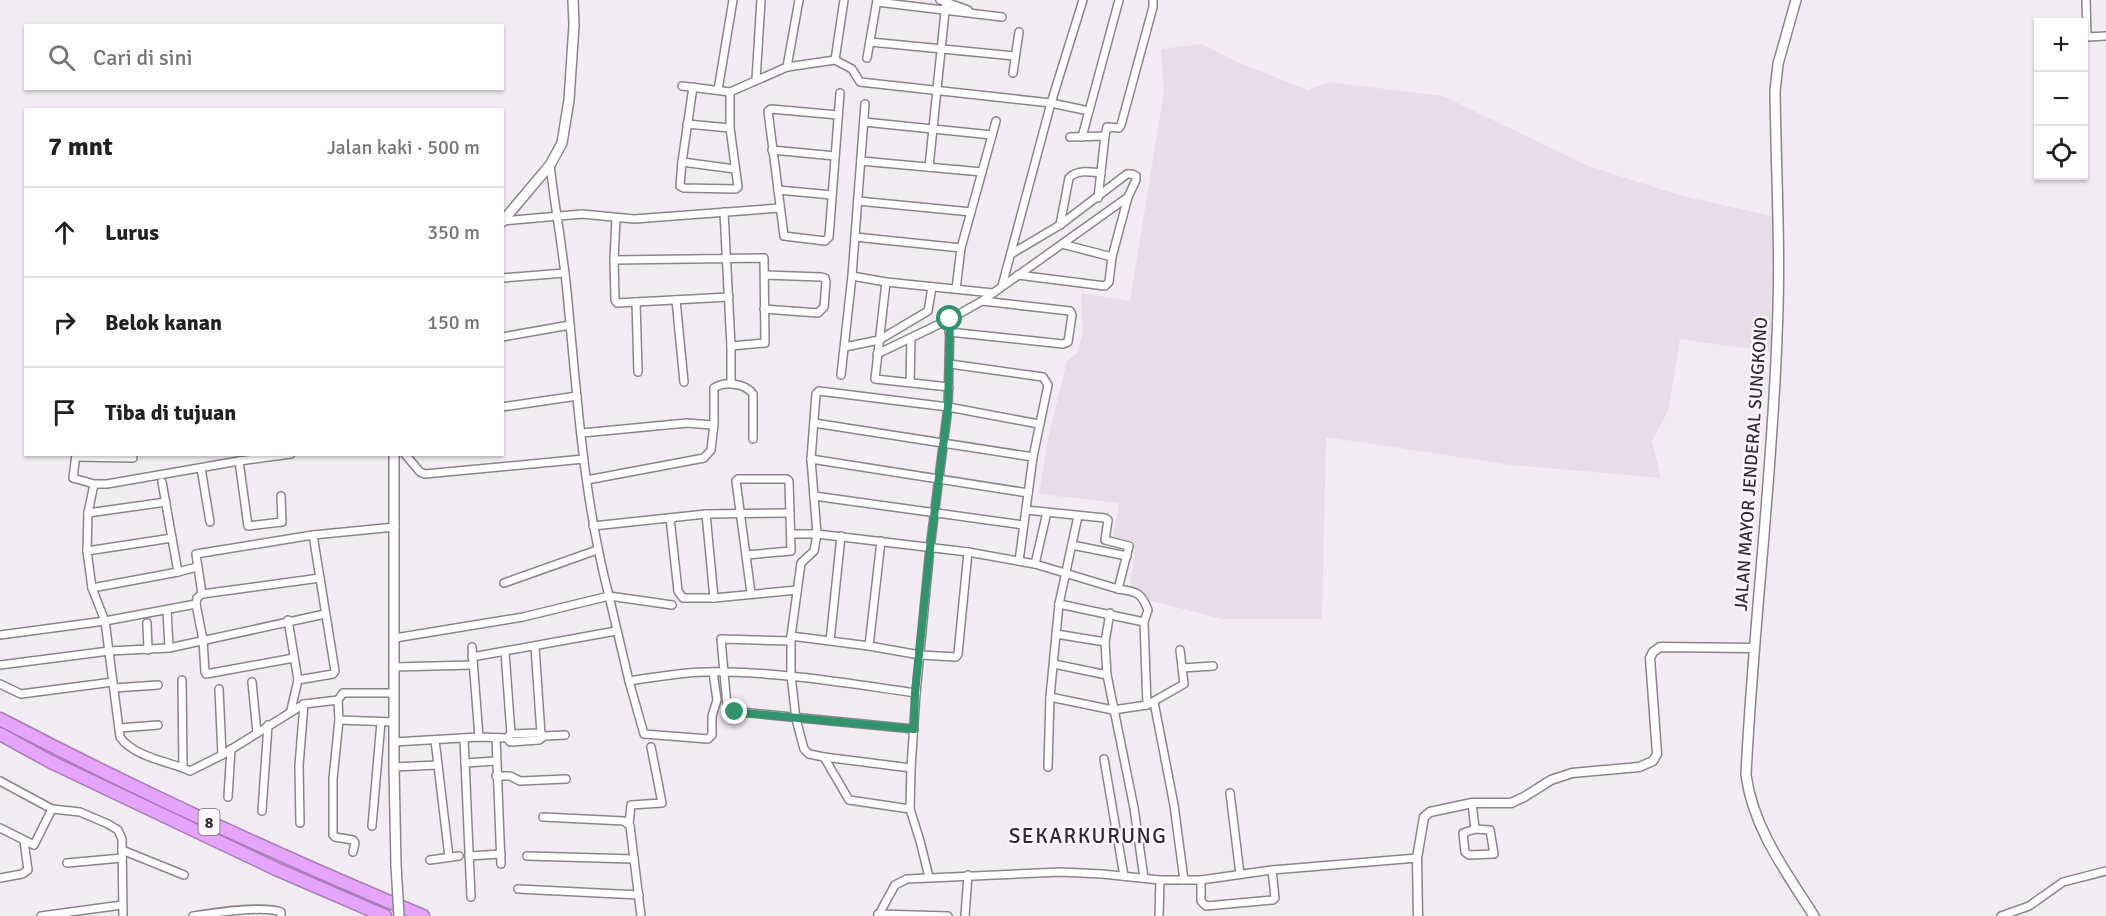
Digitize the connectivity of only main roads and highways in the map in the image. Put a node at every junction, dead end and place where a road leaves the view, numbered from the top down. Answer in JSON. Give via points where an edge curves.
{"nodes":[{"id":1,"x":573,"y":0,"type":"edge"},
{"id":2,"x":1796,"y":0,"type":"edge"},
{"id":3,"x":504,"y":220,"type":"edge"},
{"id":4,"x":394,"y":456,"type":"edge"},
{"id":5,"x":0,"y":719,"type":"edge"},
{"id":6,"x":0,"y":734,"type":"edge"},
{"id":7,"x":385,"y":916,"type":"edge"},
{"id":8,"x":399,"y":916,"type":"edge"},
{"id":9,"x":423,"y":916,"type":"edge"},
{"id":10,"x":1814,"y":916,"type":"edge"}],
"edges":[{"from":1,"to":3,"type":"main road","via":[[567,120],[562,143],[550,165]]},
{"from":2,"to":10,"type":"main road","name":"JALAN MAYOR JENDERAL SUNGKONO","via":[[1778,64],[1775,91],[1780,263],[1777,339],[1746,775],[1755,815]]},
{"from":4,"to":8,"type":"main road","bridge":true,"via":[[394,767]]},
{"from":5,"to":9,"type":"highway","number":"8","via":[[244,839]]},
{"from":6,"to":7,"type":"highway","number":"8","via":[[276,869]]}]}
